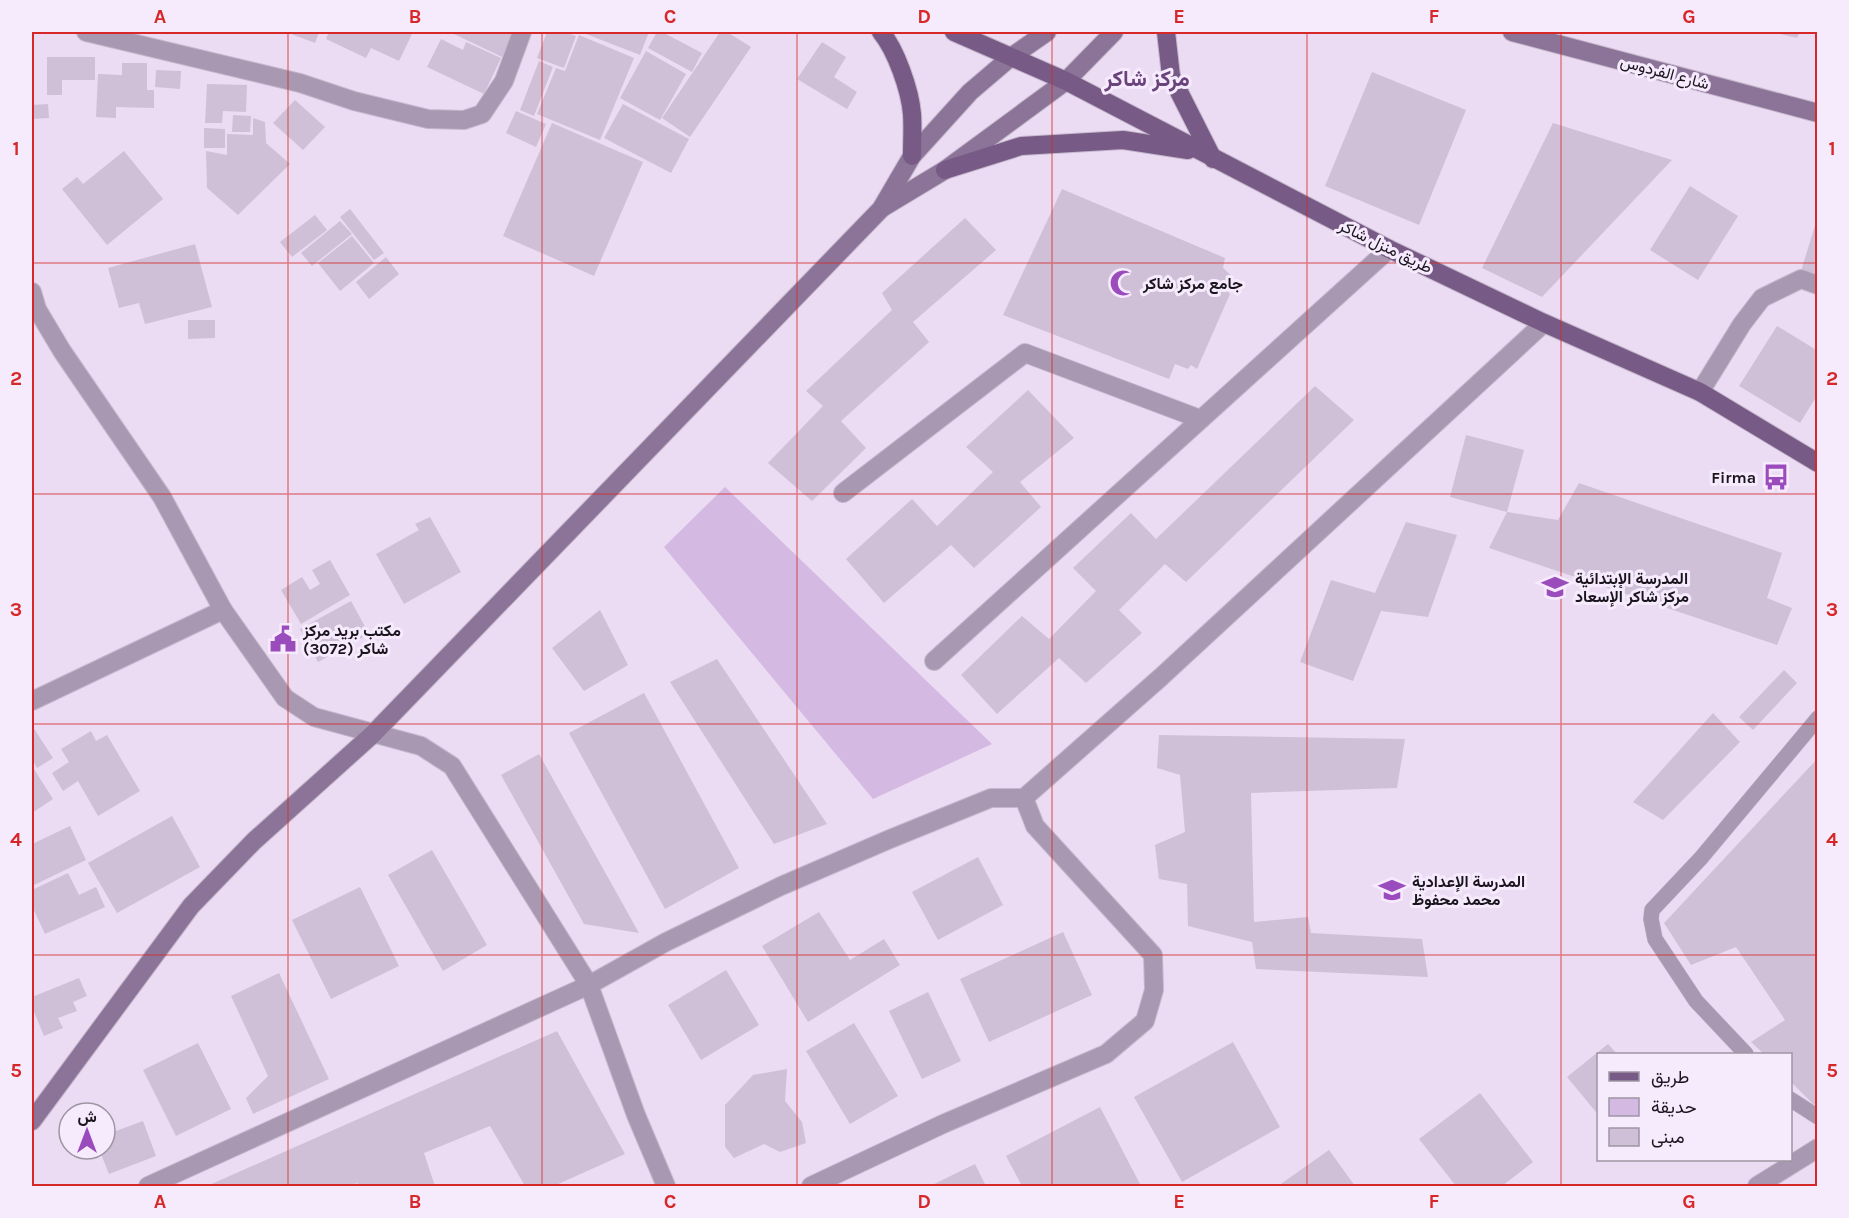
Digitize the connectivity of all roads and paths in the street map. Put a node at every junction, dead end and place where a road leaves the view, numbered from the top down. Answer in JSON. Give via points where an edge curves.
{"nodes":[{"id":1,"x":86,"y":32,"type":"edge"},
{"id":2,"x":522,"y":32,"type":"edge"},
{"id":3,"x":881,"y":32,"type":"edge"},
{"id":4,"x":954,"y":32,"type":"edge"},
{"id":5,"x":1047,"y":32,"type":"edge"},
{"id":6,"x":1114,"y":32,"type":"edge"},
{"id":7,"x":1166,"y":32,"type":"edge"},
{"id":8,"x":1512,"y":32,"type":"edge"},
{"id":9,"x":1011,"y":57,"type":"junction"},
{"id":10,"x":1066,"y":81,"type":"junction"},
{"id":11,"x":1818,"y":113,"type":"edge"},
{"id":12,"x":1207,"y":155,"type":"junction"},
{"id":13,"x":912,"y":156,"type":"junction"},
{"id":14,"x":945,"y":170,"type":"junction"},
{"id":15,"x":881,"y":209,"type":"junction"},
{"id":16,"x":1389,"y":249,"type":"junction"},
{"id":17,"x":1818,"y":285,"type":"edge"},
{"id":18,"x":32,"y":292,"type":"edge"},
{"id":19,"x":1544,"y":323,"type":"junction"},
{"id":20,"x":1700,"y":392,"type":"junction"},
{"id":21,"x":1200,"y":419,"type":"junction"},
{"id":22,"x":1818,"y":463,"type":"edge"},
{"id":23,"x":843,"y":493,"type":"dead end"},
{"id":24,"x":223,"y":610,"type":"junction"},
{"id":25,"x":934,"y":661,"type":"dead end"},
{"id":26,"x":32,"y":701,"type":"edge"},
{"id":27,"x":1818,"y":718,"type":"edge"},
{"id":28,"x":373,"y":734,"type":"junction"},
{"id":29,"x":1024,"y":798,"type":"junction"},
{"id":30,"x":589,"y":985,"type":"junction"},
{"id":31,"x":1745,"y":1053,"type":"edge"},
{"id":32,"x":1792,"y":1100,"type":"edge"},
{"id":33,"x":1818,"y":1117,"type":"edge"},
{"id":34,"x":32,"y":1121,"type":"edge"},
{"id":35,"x":1818,"y":1148,"type":"edge"},
{"id":36,"x":147,"y":1186,"type":"edge"},
{"id":37,"x":666,"y":1186,"type":"edge"},
{"id":38,"x":811,"y":1186,"type":"edge"},
{"id":39,"x":1757,"y":1186,"type":"edge"}],
"edges":[{"from":1,"to":2,"type":"street","via":[[300,82],[354,101],[428,119],[464,120],[482,114],[504,81]]},
{"from":3,"to":13,"type":"main road","via":[[897,59],[907,91],[912,112]]},
{"from":4,"to":9,"type":"main road","name":"طريق منزل شاكر"},
{"from":5,"to":9,"type":"main road"},
{"from":6,"to":10,"type":"main road"},
{"from":7,"to":12,"type":"main road","via":[[1172,75]]},
{"from":8,"to":11,"type":"main road","name":"شارع الفردوس"},
{"from":9,"to":10,"type":"main road","name":"طريق منزل شاكر"},
{"from":9,"to":13,"type":"main road","via":[[969,92]]},
{"from":10,"to":12,"type":"main road","name":"طريق منزل شاكر"},
{"from":10,"to":14,"type":"main road"},
{"from":12,"to":14,"type":"main road","via":[[1123,140],[1066,142],[1021,146]]},
{"from":12,"to":16,"type":"main road","name":"طريق منزل شاكر"},
{"from":13,"to":15,"type":"main road"},
{"from":14,"to":15,"type":"main road"},
{"from":15,"to":28,"type":"main road"},
{"from":16,"to":19,"type":"main road","name":"طريق منزل شاكر"},
{"from":16,"to":21,"type":"street"},
{"from":17,"to":20,"type":"street","via":[[1801,279],[1762,298]]},
{"from":18,"to":24,"type":"street","via":[[62,351],[162,497]]},
{"from":19,"to":20,"type":"main road","name":"طريق منزل شاكر"},
{"from":19,"to":29,"type":"street","via":[[1161,677]]},
{"from":20,"to":22,"type":"main road","name":"طريق منزل شاكر"},
{"from":21,"to":23,"type":"street","via":[[1025,353]]},
{"from":21,"to":25,"type":"street"},
{"from":24,"to":26,"type":"street"},
{"from":24,"to":28,"type":"street","via":[[285,698],[314,717]]},
{"from":27,"to":31,"type":"lane","via":[[1701,858],[1652,910],[1655,939],[1696,1000]]},
{"from":28,"to":30,"type":"street","via":[[421,746],[452,766]]},
{"from":28,"to":34,"type":"main road","via":[[254,841],[191,906]]},
{"from":29,"to":30,"type":"street","via":[[991,798],[890,839],[781,886]]},
{"from":29,"to":38,"type":"street","via":[[1035,826],[1153,955],[1154,990],[1145,1021],[1106,1054]]},
{"from":30,"to":36,"type":"street"},
{"from":30,"to":37,"type":"street"},
{"from":32,"to":33,"type":"lane"},
{"from":35,"to":39,"type":"street"}]}
